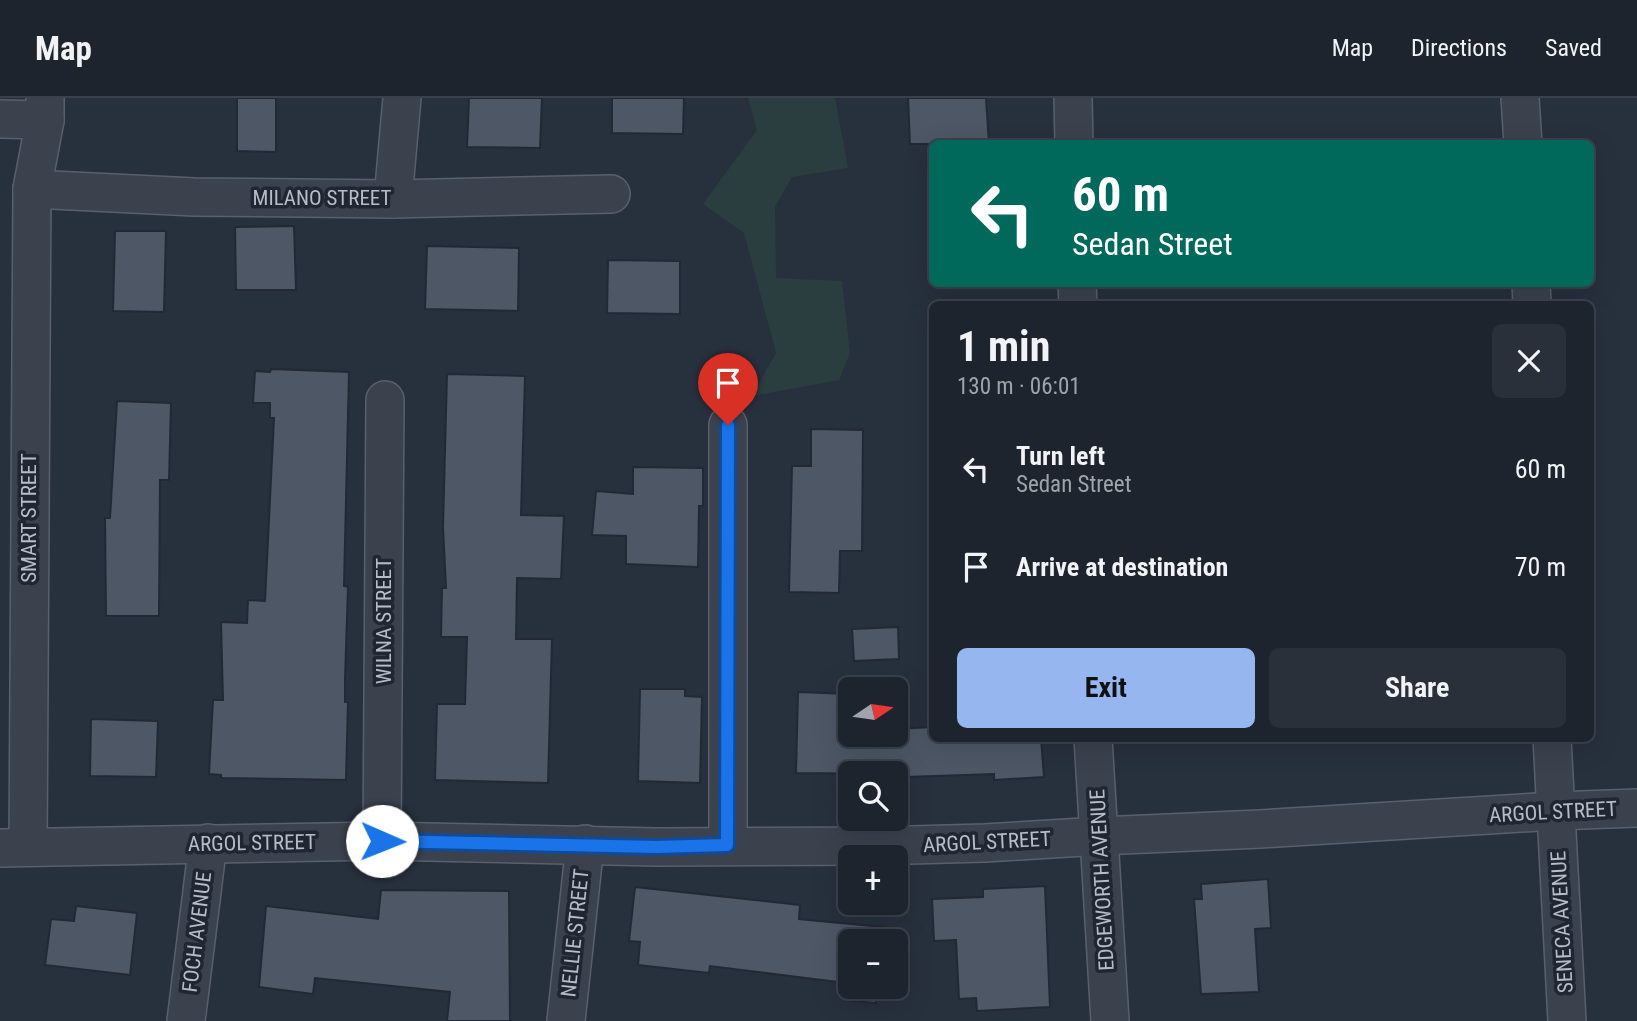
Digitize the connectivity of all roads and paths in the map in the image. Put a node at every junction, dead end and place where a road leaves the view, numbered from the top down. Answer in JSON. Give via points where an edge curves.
{"nodes":[{"id":1,"x":402,"y":98,"type":"edge"},
{"id":2,"x":1073,"y":98,"type":"edge"},
{"id":3,"x":1520,"y":98,"type":"edge"},
{"id":4,"x":45,"y":109,"type":"edge"},
{"id":5,"x":0,"y":119,"type":"edge"},
{"id":6,"x":1074,"y":140,"type":"edge"},
{"id":7,"x":1523,"y":140,"type":"edge"},
{"id":8,"x":32,"y":189,"type":"junction"},
{"id":9,"x":611,"y":194,"type":"dead end"},
{"id":10,"x":393,"y":199,"type":"junction"},
{"id":11,"x":385,"y":400,"type":"dead end"},
{"id":12,"x":728,"y":425,"type":"dead end"},
{"id":13,"x":15,"y":475,"type":"edge"},
{"id":14,"x":1093,"y":742,"type":"edge"},
{"id":15,"x":1552,"y":742,"type":"edge"},
{"id":16,"x":1637,"y":808,"type":"edge"},
{"id":17,"x":1556,"y":811,"type":"junction"},
{"id":18,"x":1100,"y":836,"type":"junction"},
{"id":19,"x":382,"y":841,"type":"junction"},
{"id":20,"x":208,"y":843,"type":"junction"},
{"id":21,"x":585,"y":844,"type":"junction"},
{"id":22,"x":727,"y":845,"type":"junction"},
{"id":23,"x":14,"y":847,"type":"edge"},
{"id":24,"x":186,"y":1021,"type":"edge"},
{"id":25,"x":566,"y":1021,"type":"edge"},
{"id":26,"x":1111,"y":1021,"type":"edge"},
{"id":27,"x":1567,"y":1021,"type":"edge"}],
"edges":[{"from":1,"to":10,"type":"street"},
{"from":2,"to":6,"type":"street"},
{"from":3,"to":7,"type":"street"},
{"from":4,"to":5,"type":"street"},
{"from":4,"to":8,"type":"street","name":"SMART STREET"},
{"from":8,"to":10,"type":"street","name":"MILANO STREET","via":[[194,197]]},
{"from":8,"to":13,"type":"street","name":"SMART STREET"},
{"from":9,"to":10,"type":"street","name":"MILANO STREET"},
{"from":11,"to":19,"type":"street","name":"WILNA STREET"},
{"from":12,"to":22,"type":"street"},
{"from":13,"to":23,"type":"street","name":"SMART STREET"},
{"from":14,"to":18,"type":"street","name":"EDGEWORTH AVENUE"},
{"from":15,"to":17,"type":"street","name":"SENECA AVENUE"},
{"from":16,"to":17,"type":"street","name":"ARGOL STREET"},
{"from":17,"to":18,"type":"street","name":"ARGOL STREET"},
{"from":17,"to":27,"type":"street","name":"SENECA AVENUE"},
{"from":18,"to":22,"type":"street","name":"ARGOL STREET","via":[[873,846]]},
{"from":18,"to":26,"type":"street","name":"EDGEWORTH AVENUE"},
{"from":19,"to":20,"type":"street","name":"ARGOL STREET"},
{"from":19,"to":21,"type":"street","name":"ARGOL STREET"},
{"from":20,"to":23,"type":"street","name":"ARGOL STREET"},
{"from":20,"to":24,"type":"street","name":"FOCH AVENUE"},
{"from":21,"to":22,"type":"street","name":"ARGOL STREET"},
{"from":21,"to":25,"type":"street","name":"NELLIE STREET"}]}
